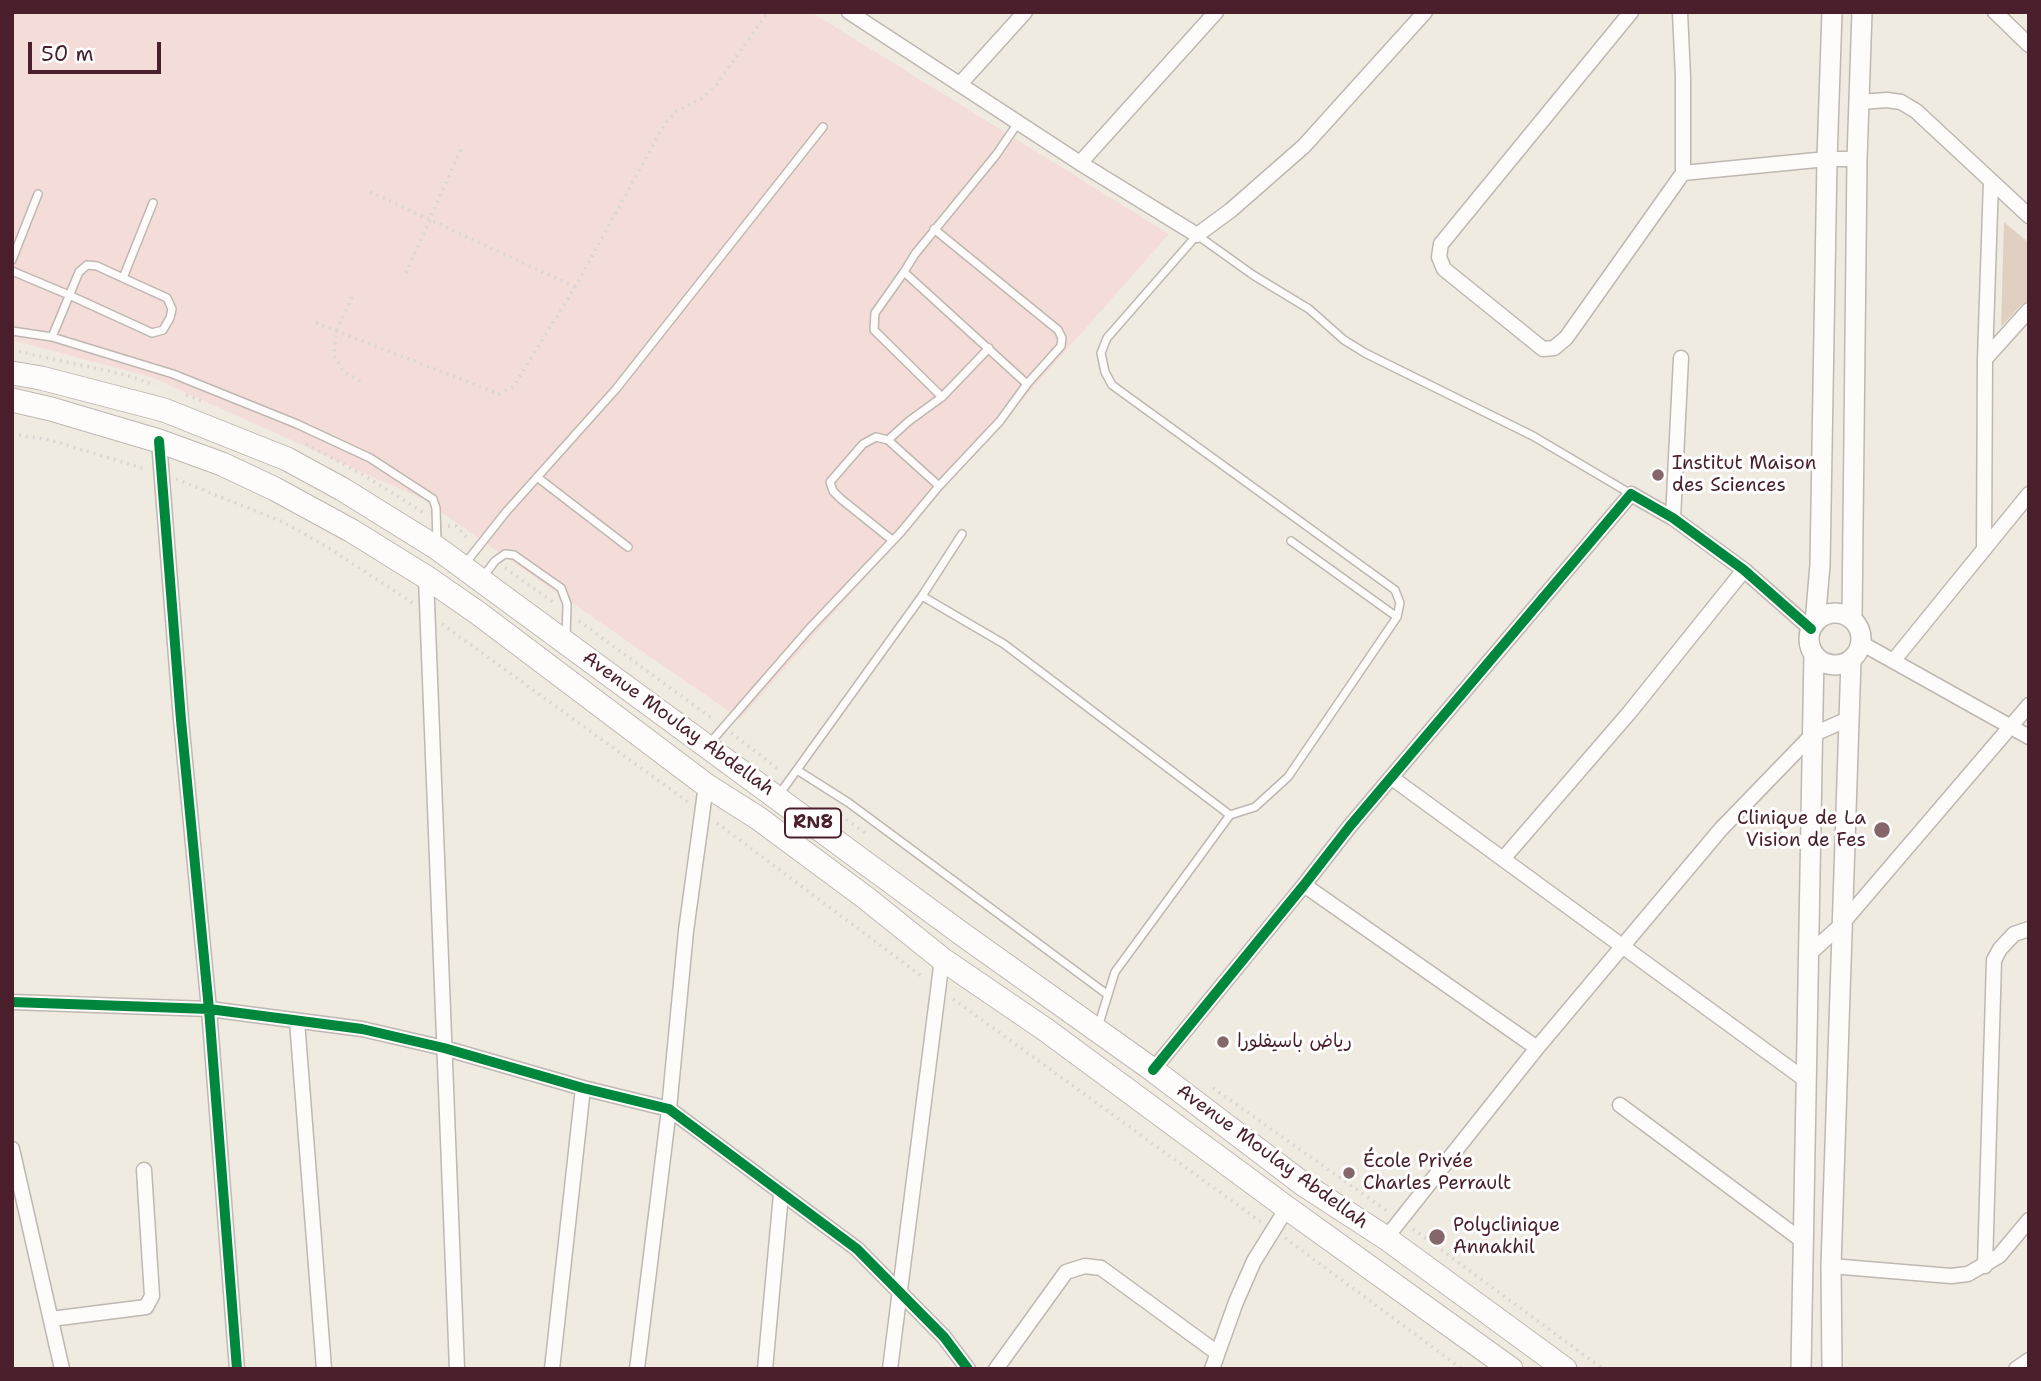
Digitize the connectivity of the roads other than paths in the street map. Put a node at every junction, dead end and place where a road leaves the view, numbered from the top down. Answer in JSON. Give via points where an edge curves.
{"nodes":[{"id":1,"x":849,"y":12,"type":"edge"},
{"id":2,"x":1025,"y":12,"type":"edge"},
{"id":3,"x":1216,"y":12,"type":"edge"},
{"id":4,"x":1424,"y":12,"type":"edge"},
{"id":5,"x":1631,"y":12,"type":"edge"},
{"id":6,"x":1680,"y":12,"type":"edge"},
{"id":7,"x":1832,"y":12,"type":"edge"},
{"id":8,"x":1862,"y":12,"type":"edge"},
{"id":9,"x":1995,"y":12,"type":"edge"},
{"id":10,"x":2029,"y":45,"type":"edge"},
{"id":11,"x":960,"y":84,"type":"junction"},
{"id":12,"x":1860,"y":102,"type":"junction"},
{"id":13,"x":1018,"y":122,"type":"junction"},
{"id":14,"x":823,"y":127,"type":"dead end"},
{"id":15,"x":1826,"y":159,"type":"junction"},
{"id":16,"x":1857,"y":159,"type":"junction"},
{"id":17,"x":1080,"y":163,"type":"junction"},
{"id":18,"x":1684,"y":173,"type":"junction"},
{"id":19,"x":1991,"y":181,"type":"junction"},
{"id":20,"x":38,"y":194,"type":"dead end"},
{"id":21,"x":153,"y":203,"type":"dead end"},
{"id":22,"x":2029,"y":216,"type":"edge"},
{"id":23,"x":934,"y":229,"type":"junction"},
{"id":24,"x":1197,"y":235,"type":"junction"},
{"id":25,"x":15,"y":245,"type":"edge"},
{"id":26,"x":12,"y":260,"type":"edge"},
{"id":27,"x":12,"y":271,"type":"edge"},
{"id":28,"x":904,"y":272,"type":"junction"},
{"id":29,"x":123,"y":278,"type":"junction"},
{"id":30,"x":69,"y":295,"type":"junction"},
{"id":31,"x":2029,"y":310,"type":"edge"},
{"id":32,"x":12,"y":331,"type":"edge"},
{"id":33,"x":52,"y":337,"type":"junction"},
{"id":34,"x":989,"y":348,"type":"junction"},
{"id":35,"x":1681,"y":358,"type":"dead end"},
{"id":36,"x":1985,"y":359,"type":"junction"},
{"id":37,"x":12,"y":373,"type":"edge"},
{"id":38,"x":1027,"y":384,"type":"junction"},
{"id":39,"x":942,"y":397,"type":"junction"},
{"id":40,"x":12,"y":400,"type":"edge"},
{"id":41,"x":888,"y":440,"type":"junction"},
{"id":42,"x":159,"y":441,"type":"junction"},
{"id":43,"x":537,"y":477,"type":"junction"},
{"id":44,"x":939,"y":486,"type":"junction"},
{"id":45,"x":1631,"y":494,"type":"junction"},
{"id":46,"x":2029,"y":494,"type":"edge"},
{"id":47,"x":1673,"y":517,"type":"junction"},
{"id":48,"x":962,"y":534,"type":"dead end"},
{"id":49,"x":892,"y":540,"type":"junction"},
{"id":50,"x":1291,"y":541,"type":"dead end"},
{"id":51,"x":628,"y":547,"type":"dead end"},
{"id":52,"x":437,"y":548,"type":"junction"},
{"id":53,"x":1984,"y":548,"type":"junction"},
{"id":54,"x":1744,"y":570,"type":"junction"},
{"id":55,"x":471,"y":573,"type":"junction"},
{"id":56,"x":426,"y":577,"type":"junction"},
{"id":57,"x":922,"y":596,"type":"junction"},
{"id":58,"x":1397,"y":617,"type":"junction"},
{"id":59,"x":1852,"y":618,"type":"junction"},
{"id":60,"x":1813,"y":626,"type":"junction"},
{"id":61,"x":566,"y":643,"type":"junction"},
{"id":62,"x":1861,"y":643,"type":"junction"},
{"id":63,"x":1814,"y":654,"type":"junction"},
{"id":64,"x":1851,"y":660,"type":"junction"},
{"id":65,"x":1894,"y":660,"type":"junction"},
{"id":66,"x":2029,"y":705,"type":"edge"},
{"id":67,"x":1848,"y":719,"type":"junction"},
{"id":68,"x":2011,"y":726,"type":"junction"},
{"id":69,"x":1812,"y":735,"type":"junction"},
{"id":70,"x":2029,"y":737,"type":"edge"},
{"id":71,"x":708,"y":745,"type":"junction"},
{"id":72,"x":797,"y":770,"type":"junction"},
{"id":73,"x":1392,"y":778,"type":"junction"},
{"id":74,"x":706,"y":785,"type":"junction"},
{"id":75,"x":778,"y":797,"type":"junction"},
{"id":76,"x":1230,"y":815,"type":"junction"},
{"id":77,"x":1503,"y":859,"type":"junction"},
{"id":78,"x":1304,"y":885,"type":"junction"},
{"id":79,"x":1840,"y":926,"type":"junction"},
{"id":80,"x":2029,"y":929,"type":"edge"},
{"id":81,"x":1624,"y":946,"type":"junction"},
{"id":82,"x":1808,"y":955,"type":"junction"},
{"id":83,"x":942,"y":960,"type":"junction"},
{"id":84,"x":1108,"y":995,"type":"junction"},
{"id":85,"x":12,"y":1002,"type":"edge"},
{"id":86,"x":208,"y":1009,"type":"junction"},
{"id":87,"x":297,"y":1021,"type":"junction"},
{"id":88,"x":1097,"y":1030,"type":"junction"},
{"id":89,"x":444,"y":1048,"type":"junction"},
{"id":90,"x":1537,"y":1048,"type":"junction"},
{"id":91,"x":1153,"y":1070,"type":"junction"},
{"id":92,"x":1807,"y":1081,"type":"junction"},
{"id":93,"x":583,"y":1088,"type":"junction"},
{"id":94,"x":1620,"y":1105,"type":"dead end"},
{"id":95,"x":668,"y":1109,"type":"junction"},
{"id":96,"x":12,"y":1149,"type":"edge"},
{"id":97,"x":144,"y":1170,"type":"dead end"},
{"id":98,"x":781,"y":1194,"type":"junction"},
{"id":99,"x":1287,"y":1208,"type":"junction"},
{"id":100,"x":2029,"y":1220,"type":"edge"},
{"id":101,"x":1386,"y":1238,"type":"junction"},
{"id":102,"x":1804,"y":1242,"type":"junction"},
{"id":103,"x":1831,"y":1266,"type":"junction"},
{"id":104,"x":1985,"y":1266,"type":"junction"},
{"id":105,"x":899,"y":1292,"type":"junction"},
{"id":106,"x":51,"y":1319,"type":"junction"},
{"id":107,"x":1216,"y":1352,"type":"junction"},
{"id":108,"x":2029,"y":1360,"type":"edge"},
{"id":109,"x":62,"y":1369,"type":"edge"},
{"id":110,"x":237,"y":1369,"type":"edge"},
{"id":111,"x":324,"y":1369,"type":"edge"},
{"id":112,"x":457,"y":1369,"type":"edge"},
{"id":113,"x":552,"y":1369,"type":"edge"},
{"id":114,"x":637,"y":1369,"type":"edge"},
{"id":115,"x":765,"y":1369,"type":"edge"},
{"id":116,"x":890,"y":1369,"type":"edge"},
{"id":117,"x":968,"y":1369,"type":"edge"},
{"id":118,"x":996,"y":1369,"type":"edge"},
{"id":119,"x":1212,"y":1369,"type":"edge"},
{"id":120,"x":1511,"y":1369,"type":"edge"},
{"id":121,"x":1565,"y":1369,"type":"edge"},
{"id":122,"x":1801,"y":1369,"type":"edge"},
{"id":123,"x":1832,"y":1369,"type":"edge"},
{"id":124,"x":2016,"y":1369,"type":"edge"}],
"edges":[{"from":1,"to":11,"type":"street"},
{"from":2,"to":11,"type":"street"},
{"from":3,"to":17,"type":"street"},
{"from":4,"to":24,"type":"street","via":[[1304,146]]},
{"from":5,"to":18,"type":"street","via":[[1441,244],[1439,257],[1444,269],[1543,349],[1554,348],[1566,338]]},
{"from":6,"to":18,"type":"street"},
{"from":7,"to":15,"type":"street"},
{"from":8,"to":12,"type":"street"},
{"from":9,"to":10,"type":"street"},
{"from":11,"to":13,"type":"street"},
{"from":12,"to":16,"type":"street"},
{"from":12,"to":19,"type":"street","via":[[1894,101],[1916,111]]},
{"from":13,"to":17,"type":"street"},
{"from":13,"to":23,"type":"lane"},
{"from":14,"to":43,"type":"lane","via":[[616,390]]},
{"from":15,"to":16,"type":"street"},
{"from":15,"to":18,"type":"street"},
{"from":15,"to":60,"type":"street","via":[[1820,565]]},
{"from":16,"to":59,"type":"street"},
{"from":17,"to":24,"type":"street"},
{"from":19,"to":22,"type":"street"},
{"from":19,"to":36,"type":"street"},
{"from":20,"to":25,"type":"lane"},
{"from":21,"to":29,"type":"lane"},
{"from":23,"to":28,"type":"lane"},
{"from":23,"to":38,"type":"lane","via":[[1058,330],[1061,346]]},
{"from":24,"to":45,"type":"lane","via":[[1309,309],[1354,346],[1533,436]]},
{"from":24,"to":58,"type":"lane","via":[[1107,338],[1101,353],[1105,372],[1112,385],[1395,590],[1400,603]]},
{"from":25,"to":26,"type":"lane"},
{"from":27,"to":30,"type":"lane"},
{"from":28,"to":34,"type":"lane"},
{"from":28,"to":39,"type":"lane","via":[[875,313],[874,330]]},
{"from":29,"to":30,"type":"lane","via":[[88,265],[79,272]]},
{"from":29,"to":30,"type":"lane","via":[[167,298],[172,309],[163,330],[152,333]]},
{"from":30,"to":33,"type":"lane"},
{"from":31,"to":36,"type":"street"},
{"from":32,"to":33,"type":"lane"},
{"from":33,"to":52,"type":"lane","via":[[173,374],[370,458],[433,499]]},
{"from":34,"to":38,"type":"lane"},
{"from":34,"to":39,"type":"lane"},
{"from":35,"to":47,"type":"street"},
{"from":36,"to":53,"type":"street"},
{"from":37,"to":52,"type":"main road","name":"Avenue Moulay Abdellah","number":"RN8","via":[[164,411],[287,459]]},
{"from":38,"to":44,"type":"lane"},
{"from":39,"to":41,"type":"lane"},
{"from":40,"to":42,"type":"main road","name":"Avenue Moulay Abdellah","number":"RN8"},
{"from":41,"to":44,"type":"lane"},
{"from":41,"to":49,"type":"lane","via":[[876,437],[863,444],[830,482],[841,499]]},
{"from":42,"to":56,"type":"main road","name":"Avenue Moulay Abdellah","number":"RN8","via":[[275,489]]},
{"from":42,"to":86,"type":"street"},
{"from":43,"to":51,"type":"lane"},
{"from":43,"to":55,"type":"lane"},
{"from":44,"to":49,"type":"lane"},
{"from":45,"to":47,"type":"street"},
{"from":45,"to":73,"type":"street"},
{"from":46,"to":53,"type":"street"},
{"from":47,"to":54,"type":"street"},
{"from":48,"to":57,"type":"lane"},
{"from":49,"to":71,"type":"lane"},
{"from":50,"to":58,"type":"lane"},
{"from":52,"to":55,"type":"main road","name":"Avenue Moulay Abdellah","number":"RN8"},
{"from":53,"to":65,"type":"street"},
{"from":54,"to":60,"type":"street"},
{"from":54,"to":77,"type":"street"},
{"from":55,"to":61,"type":"main road","name":"Avenue Moulay Abdellah","number":"RN8"},
{"from":55,"to":61,"type":"lane","via":[[505,554],[514,555],[561,588],[567,604]]},
{"from":56,"to":74,"type":"main road","name":"Avenue Moulay Abdellah","number":"RN8"},
{"from":56,"to":89,"type":"street"},
{"from":57,"to":72,"type":"lane"},
{"from":57,"to":76,"type":"lane","via":[[1004,644]]},
{"from":58,"to":76,"type":"lane","via":[[1288,777],[1255,807]]},
{"from":59,"to":60,"type":"street","via":[[1832,613]]},
{"from":59,"to":62,"type":"street","via":[[1860,629]]},
{"from":60,"to":63,"type":"street","via":[[1809,642]]},
{"from":61,"to":71,"type":"main road","name":"Avenue Moulay Abdellah","number":"RN8"},
{"from":62,"to":64,"type":"street"},
{"from":62,"to":65,"type":"street"},
{"from":63,"to":64,"type":"street","via":[[1831,665]]},
{"from":63,"to":69,"type":"street"},
{"from":64,"to":67,"type":"street"},
{"from":65,"to":68,"type":"street"},
{"from":66,"to":68,"type":"street"},
{"from":67,"to":69,"type":"street"},
{"from":67,"to":79,"type":"street"},
{"from":68,"to":70,"type":"street"},
{"from":68,"to":79,"type":"street"},
{"from":69,"to":81,"type":"street","via":[[1721,829]]},
{"from":69,"to":82,"type":"street"},
{"from":71,"to":75,"type":"main road","name":"Avenue Moulay Abdellah","number":"RN8"},
{"from":72,"to":75,"type":"lane"},
{"from":72,"to":84,"type":"lane","via":[[849,803]]},
{"from":73,"to":77,"type":"street"},
{"from":73,"to":78,"type":"street"},
{"from":74,"to":83,"type":"main road","name":"Avenue Moulay Abdellah","number":"RN8","via":[[866,898]]},
{"from":74,"to":95,"type":"street"},
{"from":75,"to":88,"type":"main road","name":"Avenue Moulay Abdellah","number":"RN8"},
{"from":76,"to":84,"type":"lane","via":[[1115,972]]},
{"from":77,"to":81,"type":"street"},
{"from":78,"to":90,"type":"street"},
{"from":78,"to":91,"type":"street"},
{"from":79,"to":82,"type":"street"},
{"from":79,"to":103,"type":"street"},
{"from":80,"to":104,"type":"street","via":[[2014,934],[1994,960]]},
{"from":81,"to":90,"type":"street"},
{"from":81,"to":92,"type":"street"},
{"from":82,"to":92,"type":"street"},
{"from":83,"to":99,"type":"main road","name":"Avenue Moulay Abdellah","number":"RN8","via":[[1046,1030]]},
{"from":83,"to":105,"type":"street"},
{"from":84,"to":88,"type":"lane"},
{"from":85,"to":86,"type":"street"},
{"from":86,"to":87,"type":"street"},
{"from":86,"to":110,"type":"street"},
{"from":87,"to":89,"type":"street"},
{"from":87,"to":111,"type":"street"},
{"from":88,"to":91,"type":"main road","name":"Avenue Moulay Abdellah","number":"RN8"},
{"from":89,"to":93,"type":"street"},
{"from":89,"to":112,"type":"street"},
{"from":90,"to":101,"type":"street"},
{"from":91,"to":101,"type":"main road","name":"Avenue Moulay Abdellah","number":"RN8","via":[[1303,1184]]},
{"from":92,"to":102,"type":"street"},
{"from":93,"to":95,"type":"street"},
{"from":93,"to":113,"type":"street"},
{"from":94,"to":102,"type":"street"},
{"from":95,"to":98,"type":"street"},
{"from":95,"to":114,"type":"street"},
{"from":96,"to":106,"type":"street"},
{"from":97,"to":106,"type":"street","via":[[152,1296],[146,1307]]},
{"from":98,"to":105,"type":"street","via":[[857,1249]]},
{"from":98,"to":115,"type":"street"},
{"from":99,"to":107,"type":"street","via":[[1254,1261]]},
{"from":99,"to":120,"type":"main road","name":"Avenue Moulay Abdellah","number":"RN8"},
{"from":100,"to":104,"type":"street"},
{"from":101,"to":121,"type":"main road","name":"Avenue Moulay Abdellah","number":"RN8"},
{"from":102,"to":122,"type":"street"},
{"from":103,"to":104,"type":"street","via":[[1951,1276]]},
{"from":103,"to":123,"type":"street"},
{"from":105,"to":116,"type":"street"},
{"from":105,"to":117,"type":"street"},
{"from":106,"to":109,"type":"street"},
{"from":107,"to":118,"type":"street","via":[[1101,1268],[1085,1266],[1066,1272]]},
{"from":107,"to":119,"type":"street"},
{"from":108,"to":124,"type":"street"}]}
